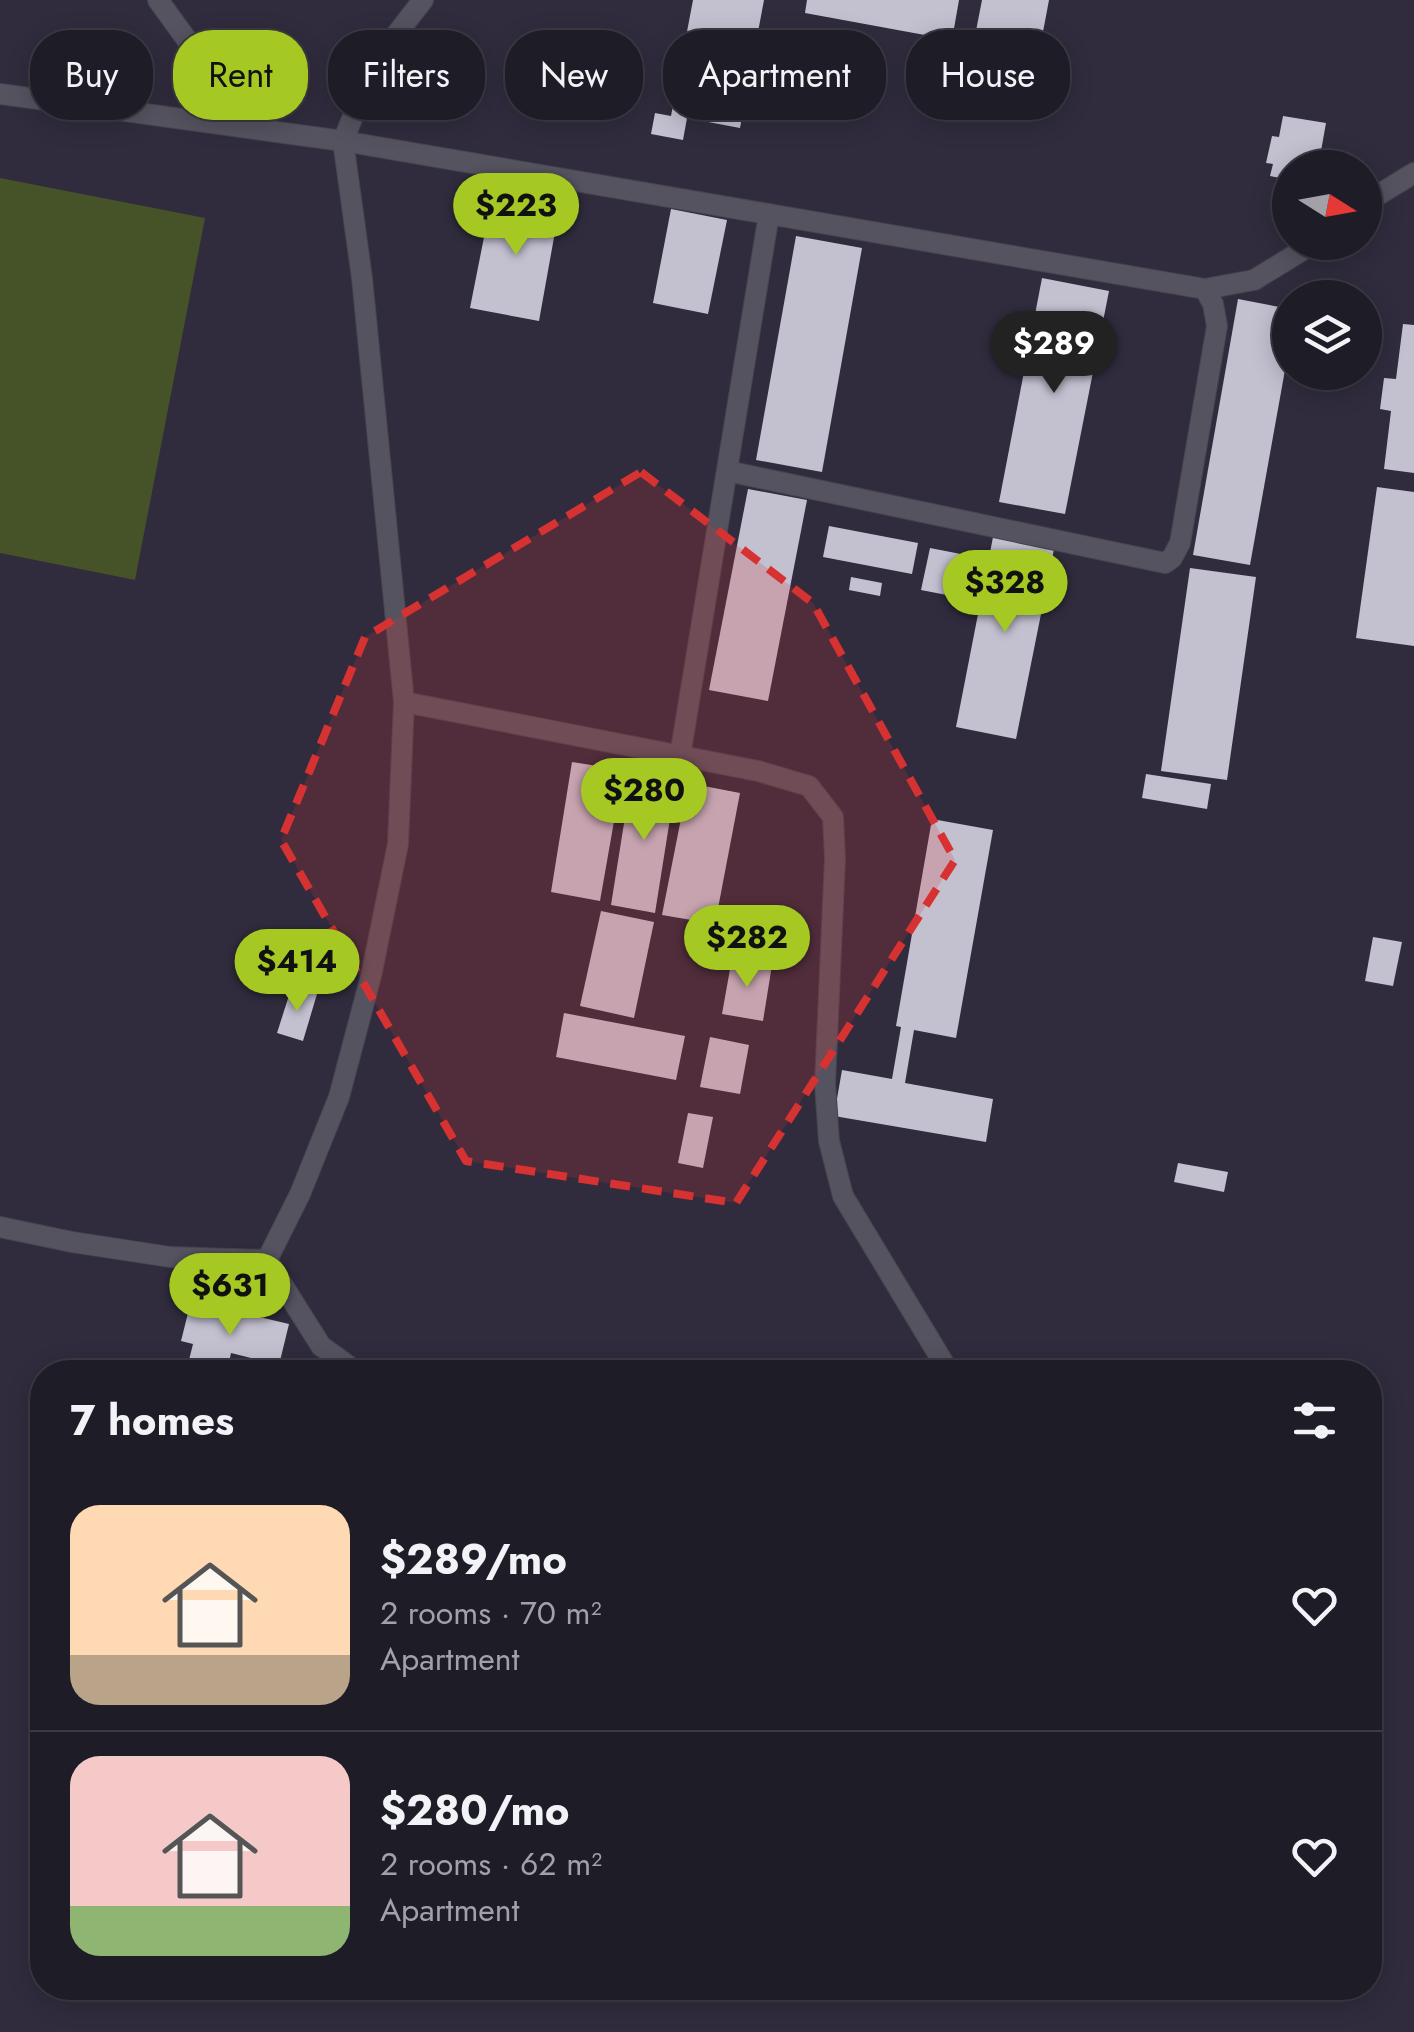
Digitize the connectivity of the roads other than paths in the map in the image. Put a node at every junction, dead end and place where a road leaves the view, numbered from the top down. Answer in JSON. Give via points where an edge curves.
{"nodes":[{"id":1,"x":158,"y":0,"type":"edge"},
{"id":2,"x":423,"y":0,"type":"edge"},
{"id":3,"x":0,"y":94,"type":"edge"},
{"id":4,"x":251,"y":128,"type":"junction"},
{"id":5,"x":343,"y":141,"type":"junction"},
{"id":6,"x":1414,"y":174,"type":"edge"},
{"id":7,"x":1382,"y":193,"type":"edge"},
{"id":8,"x":769,"y":214,"type":"junction"},
{"id":9,"x":1287,"y":260,"type":"edge"},
{"id":10,"x":1205,"y":288,"type":"junction"},
{"id":11,"x":727,"y":471,"type":"junction"},
{"id":12,"x":404,"y":702,"type":"junction"},
{"id":13,"x":680,"y":756,"type":"junction"},
{"id":14,"x":0,"y":1227,"type":"edge"},
{"id":15,"x":267,"y":1260,"type":"junction"},
{"id":16,"x":340,"y":1360,"type":"edge"},
{"id":17,"x":942,"y":1360,"type":"edge"}],
"edges":[{"from":1,"to":4,"type":"lane"},
{"from":2,"to":5,"type":"lane","via":[[375,62]]},
{"from":3,"to":4,"type":"lane"},
{"from":4,"to":5,"type":"lane"},
{"from":5,"to":8,"type":"lane"},
{"from":5,"to":12,"type":"lane"},
{"from":6,"to":7,"type":"lane"},
{"from":8,"to":10,"type":"lane"},
{"from":8,"to":11,"type":"lane"},
{"from":9,"to":10,"type":"lane","via":[[1254,280]]},
{"from":10,"to":11,"type":"lane","via":[[1217,326],[1180,543],[1165,563]]},
{"from":11,"to":13,"type":"lane"},
{"from":12,"to":13,"type":"lane"},
{"from":12,"to":15,"type":"lane","via":[[398,844],[372,976],[339,1097]]},
{"from":13,"to":17,"type":"lane","via":[[808,786],[833,816],[829,1141],[843,1196]]},
{"from":14,"to":15,"type":"lane","via":[[170,1257]]},
{"from":15,"to":16,"type":"lane","via":[[321,1346]]}]}
